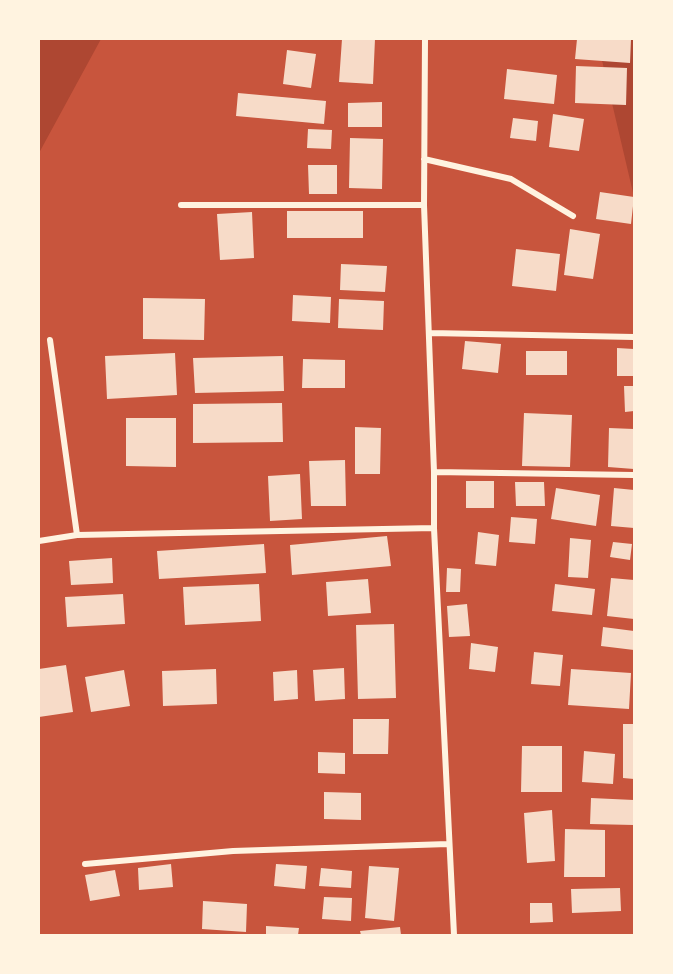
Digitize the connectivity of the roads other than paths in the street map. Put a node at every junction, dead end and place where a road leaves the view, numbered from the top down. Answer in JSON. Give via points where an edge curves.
{"nodes":[{"id":1,"x":425,"y":39,"type":"edge"},
{"id":2,"x":424,"y":159,"type":"junction"},
{"id":3,"x":181,"y":205,"type":"dead end"},
{"id":4,"x":424,"y":206,"type":"junction"},
{"id":5,"x":573,"y":216,"type":"dead end"},
{"id":6,"x":430,"y":333,"type":"junction"},
{"id":7,"x":634,"y":336,"type":"edge"},
{"id":8,"x":50,"y":340,"type":"dead end"},
{"id":9,"x":434,"y":472,"type":"junction"},
{"id":10,"x":634,"y":474,"type":"edge"},
{"id":11,"x":434,"y":528,"type":"junction"},
{"id":12,"x":77,"y":535,"type":"junction"},
{"id":13,"x":39,"y":541,"type":"edge"},
{"id":14,"x":448,"y":844,"type":"junction"},
{"id":15,"x":85,"y":864,"type":"dead end"},
{"id":16,"x":454,"y":935,"type":"edge"}],
"edges":[{"from":1,"to":2,"type":"street"},
{"from":2,"to":4,"type":"street"},
{"from":2,"to":5,"type":"street","via":[[511,179]]},
{"from":3,"to":4,"type":"street"},
{"from":4,"to":6,"type":"street"},
{"from":6,"to":7,"type":"street"},
{"from":6,"to":9,"type":"street"},
{"from":8,"to":12,"type":"street"},
{"from":9,"to":10,"type":"street"},
{"from":9,"to":11,"type":"street"},
{"from":11,"to":12,"type":"street"},
{"from":11,"to":14,"type":"street"},
{"from":12,"to":13,"type":"street"},
{"from":14,"to":15,"type":"street","via":[[233,851]]},
{"from":14,"to":16,"type":"street"}]}
